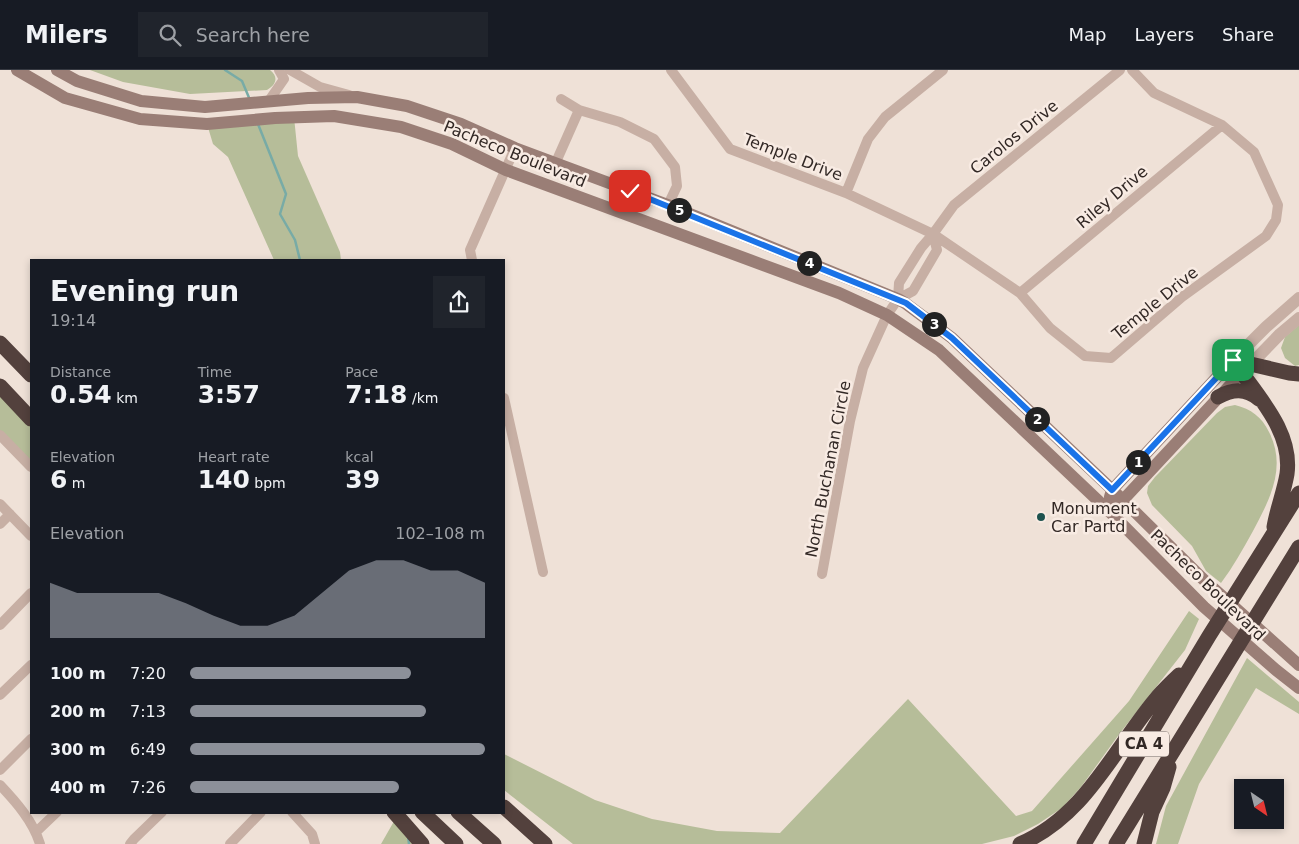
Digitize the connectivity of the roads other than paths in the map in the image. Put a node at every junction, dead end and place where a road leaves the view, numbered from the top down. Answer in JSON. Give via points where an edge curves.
{"nodes":[{"id":1,"x":17,"y":70,"type":"edge"},
{"id":2,"x":57,"y":70,"type":"edge"},
{"id":3,"x":279,"y":70,"type":"edge"},
{"id":4,"x":290,"y":70,"type":"edge"},
{"id":5,"x":671,"y":70,"type":"edge"},
{"id":6,"x":943,"y":70,"type":"edge"},
{"id":7,"x":1120,"y":70,"type":"edge"},
{"id":8,"x":1132,"y":70,"type":"edge"},
{"id":9,"x":357,"y":97,"type":"junction"},
{"id":10,"x":561,"y":99,"type":"dead end"},
{"id":11,"x":268,"y":102,"type":"junction"},
{"id":12,"x":579,"y":110,"type":"junction"},
{"id":13,"x":1222,"y":125,"type":"junction"},
{"id":14,"x":515,"y":148,"type":"junction"},
{"id":15,"x":556,"y":162,"type":"junction"},
{"id":16,"x":506,"y":170,"type":"junction"},
{"id":17,"x":846,"y":193,"type":"junction"},
{"id":18,"x":668,"y":205,"type":"junction"},
{"id":19,"x":934,"y":234,"type":"junction"},
{"id":20,"x":472,"y":259,"type":"edge"},
{"id":21,"x":1020,"y":293,"type":"junction"},
{"id":22,"x":1299,"y":298,"type":"edge"},
{"id":23,"x":898,"y":299,"type":"junction"},
{"id":24,"x":887,"y":314,"type":"junction"},
{"id":25,"x":1299,"y":318,"type":"edge"},
{"id":26,"x":0,"y":343,"type":"edge"},
{"id":27,"x":1242,"y":366,"type":"junction"},
{"id":28,"x":30,"y":374,"type":"edge"},
{"id":29,"x":1299,"y":374,"type":"edge"},
{"id":30,"x":0,"y":386,"type":"edge"},
{"id":31,"x":1218,"y":398,"type":"junction"},
{"id":32,"x":1262,"y":401,"type":"junction"},
{"id":33,"x":505,"y":402,"type":"edge"},
{"id":34,"x":30,"y":419,"type":"edge"},
{"id":35,"x":0,"y":435,"type":"edge"},
{"id":36,"x":30,"y":466,"type":"edge"},
{"id":37,"x":1112,"y":490,"type":"junction"},
{"id":38,"x":1299,"y":493,"type":"edge"},
{"id":39,"x":1123,"y":500,"type":"junction"},
{"id":40,"x":0,"y":504,"type":"edge"},
{"id":41,"x":1107,"y":509,"type":"junction"},
{"id":42,"x":10,"y":514,"type":"junction"},
{"id":43,"x":0,"y":524,"type":"edge"},
{"id":44,"x":30,"y":535,"type":"edge"},
{"id":45,"x":1272,"y":535,"type":"junction"},
{"id":46,"x":1299,"y":547,"type":"edge"},
{"id":47,"x":1294,"y":560,"type":"edge"},
{"id":48,"x":543,"y":572,"type":"dead end"},
{"id":49,"x":822,"y":574,"type":"dead end"},
{"id":50,"x":30,"y":594,"type":"edge"},
{"id":51,"x":0,"y":625,"type":"edge"},
{"id":52,"x":1193,"y":662,"type":"junction"},
{"id":53,"x":1299,"y":664,"type":"edge"},
{"id":54,"x":30,"y":666,"type":"edge"},
{"id":55,"x":1299,"y":688,"type":"edge"},
{"id":56,"x":0,"y":695,"type":"edge"},
{"id":57,"x":30,"y":740,"type":"edge"},
{"id":58,"x":1175,"y":748,"type":"junction"},
{"id":59,"x":0,"y":770,"type":"edge"},
{"id":60,"x":0,"y":785,"type":"edge"},
{"id":61,"x":505,"y":808,"type":"edge"},
{"id":62,"x":55,"y":814,"type":"edge"},
{"id":63,"x":160,"y":814,"type":"edge"},
{"id":64,"x":259,"y":814,"type":"edge"},
{"id":65,"x":294,"y":814,"type":"edge"},
{"id":66,"x":396,"y":814,"type":"edge"},
{"id":67,"x":424,"y":814,"type":"edge"},
{"id":68,"x":460,"y":814,"type":"edge"},
{"id":69,"x":524,"y":825,"type":"junction"},
{"id":70,"x":36,"y":832,"type":"junction"},
{"id":71,"x":40,"y":844,"type":"edge"},
{"id":72,"x":130,"y":844,"type":"edge"},
{"id":73,"x":230,"y":844,"type":"edge"},
{"id":74,"x":315,"y":844,"type":"edge"},
{"id":75,"x":422,"y":844,"type":"edge"},
{"id":76,"x":456,"y":844,"type":"edge"},
{"id":77,"x":494,"y":844,"type":"edge"},
{"id":78,"x":545,"y":844,"type":"edge"},
{"id":79,"x":552,"y":844,"type":"edge"},
{"id":80,"x":1020,"y":844,"type":"edge"},
{"id":81,"x":1084,"y":844,"type":"edge"},
{"id":82,"x":1116,"y":844,"type":"edge"},
{"id":83,"x":1144,"y":844,"type":"edge"}],
"edges":[{"from":1,"to":16,"type":"main road","name":"Pacheco Boulevard","via":[[65,98],[140,120],[208,124],[334,116],[401,127],[452,144]]},
{"from":2,"to":11,"type":"main road","name":"Pacheco Boulevard","via":[[77,81],[141,101],[205,107]]},
{"from":3,"to":11,"type":"street","via":[[284,79]]},
{"from":4,"to":9,"type":"street","via":[[320,87]]},
{"from":5,"to":17,"type":"street","name":"Temple Drive","via":[[730,149]]},
{"from":6,"to":17,"type":"street","via":[[885,117],[868,139]]},
{"from":7,"to":19,"type":"street","name":"Carolos Drive","via":[[954,205]]},
{"from":8,"to":13,"type":"street","name":"Temple Drive","via":[[1154,93]]},
{"from":9,"to":11,"type":"main road","name":"Pacheco Boulevard"},
{"from":9,"to":14,"type":"main road","name":"Pacheco Boulevard","via":[[407,106],[461,124]]},
{"from":10,"to":12,"type":"street"},
{"from":12,"to":15,"type":"street"},
{"from":12,"to":18,"type":"street","via":[[620,122],[654,140],[675,167],[677,186]]},
{"from":13,"to":21,"type":"street","name":"Riley Drive"},
{"from":13,"to":21,"type":"street","name":"Temple Drive","via":[[1254,152],[1278,205],[1276,220],[1266,236],[1182,297],[1111,358],[1085,356],[1050,328]]},
{"from":14,"to":15,"type":"main road","name":"Pacheco Boulevard"},
{"from":14,"to":16,"type":"street"},
{"from":15,"to":18,"type":"main road","name":"Pacheco Boulevard"},
{"from":16,"to":20,"type":"street","via":[[470,250]]},
{"from":16,"to":24,"type":"main road","name":"Pacheco Boulevard","via":[[839,293]]},
{"from":17,"to":19,"type":"street","name":"Temple Drive"},
{"from":18,"to":23,"type":"main road","name":"Pacheco Boulevard"},
{"from":19,"to":21,"type":"street","name":"Temple Drive"},
{"from":19,"to":23,"type":"street","name":"Carolos Drive","via":[[899,282]]},
{"from":19,"to":23,"type":"street","name":"Carolos Drive","via":[[937,250],[913,291]]},
{"from":22,"to":27,"type":"street","via":[[1266,327]]},
{"from":23,"to":24,"type":"street","name":"Carolos Drive"},
{"from":23,"to":37,"type":"main road","name":"Pacheco Boulevard","via":[[952,338]]},
{"from":24,"to":41,"type":"main road","name":"Pacheco Boulevard","via":[[939,350]]},
{"from":24,"to":49,"type":"street","name":"North Buchanan Circle","via":[[863,368]]},
{"from":25,"to":27,"type":"street"},
{"from":26,"to":28,"type":"highway"},
{"from":27,"to":29,"type":"highway"},
{"from":27,"to":31,"type":"main road"},
{"from":27,"to":32,"type":"highway"},
{"from":27,"to":37,"type":"main road"},
{"from":30,"to":34,"type":"highway"},
{"from":31,"to":32,"type":"highway","via":[[1230,391],[1243,390]]},
{"from":31,"to":39,"type":"main road"},
{"from":32,"to":45,"type":"highway","via":[[1281,433],[1287,456],[1287,473]]},
{"from":33,"to":48,"type":"street"},
{"from":35,"to":36,"type":"street"},
{"from":37,"to":39,"type":"main road","name":"Pacheco Boulevard"},
{"from":37,"to":41,"type":"main road"},
{"from":38,"to":45,"type":"highway","number":"CA 4"},
{"from":39,"to":41,"type":"main road"},
{"from":39,"to":53,"type":"main road","name":"Pacheco Boulevard","via":[[1204,580]]},
{"from":40,"to":42,"type":"street"},
{"from":41,"to":55,"type":"main road","name":"Pacheco Boulevard","via":[[1204,607]]},
{"from":42,"to":43,"type":"street"},
{"from":42,"to":44,"type":"street"},
{"from":45,"to":52,"type":"highway","number":"CA 4"},
{"from":46,"to":47,"type":"highway","number":"CA 4"},
{"from":47,"to":58,"type":"highway","number":"CA 4","via":[[1263,604]]},
{"from":50,"to":51,"type":"street"},
{"from":52,"to":80,"type":"highway","via":[[1156,698],[1076,805],[1048,830]]},
{"from":52,"to":81,"type":"highway","number":"CA 4"},
{"from":54,"to":56,"type":"street"},
{"from":57,"to":59,"type":"street"},
{"from":58,"to":82,"type":"highway","number":"CA 4"},
{"from":58,"to":83,"type":"highway"},
{"from":60,"to":70,"type":"street"},
{"from":61,"to":69,"type":"highway"},
{"from":62,"to":70,"type":"street"},
{"from":63,"to":72,"type":"street"},
{"from":64,"to":73,"type":"street"},
{"from":65,"to":74,"type":"street","via":[[312,834]]},
{"from":66,"to":75,"type":"highway"},
{"from":67,"to":76,"type":"highway"},
{"from":68,"to":77,"type":"highway"},
{"from":69,"to":78,"type":"highway"},
{"from":69,"to":79,"type":"highway"},
{"from":70,"to":71,"type":"street"}]}
